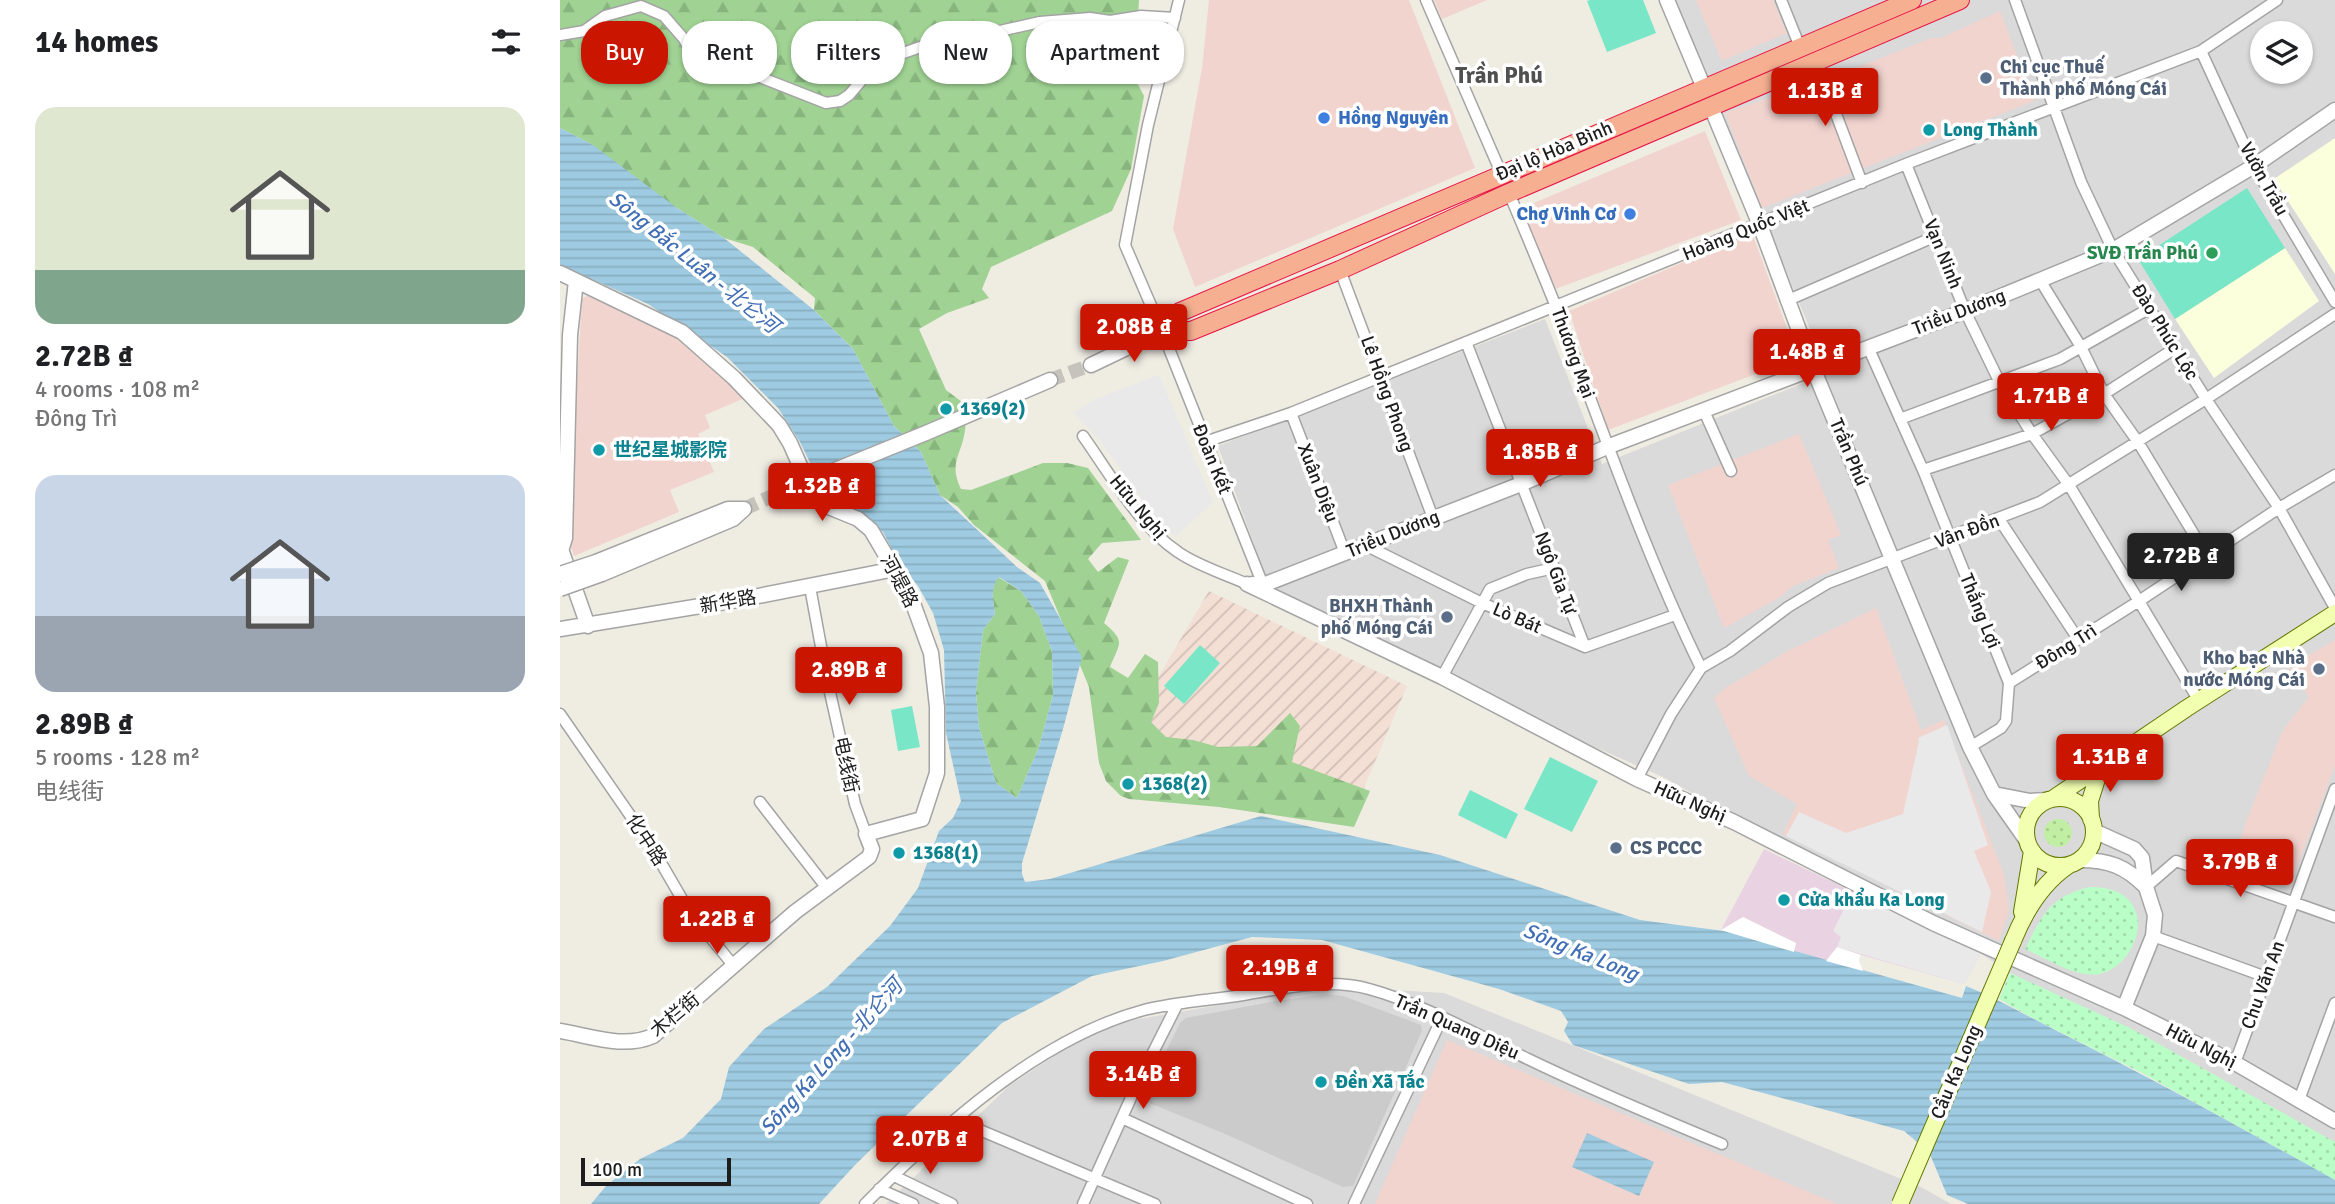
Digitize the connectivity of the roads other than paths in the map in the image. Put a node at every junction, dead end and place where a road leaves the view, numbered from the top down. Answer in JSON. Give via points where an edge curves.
{"nodes":[{"id":1,"x":1179,"y":0,"type":"edge"},
{"id":2,"x":1426,"y":0,"type":"edge"},
{"id":3,"x":1667,"y":0,"type":"edge"},
{"id":4,"x":1781,"y":0,"type":"edge"},
{"id":5,"x":1960,"y":0,"type":"edge"},
{"id":6,"x":2014,"y":0,"type":"edge"},
{"id":7,"x":2277,"y":0,"type":"edge"},
{"id":8,"x":1905,"y":1,"type":"edge"},
{"id":9,"x":1175,"y":18,"type":"junction"},
{"id":10,"x":560,"y":35,"type":"edge"},
{"id":11,"x":1800,"y":47,"type":"junction"},
{"id":12,"x":2202,"y":51,"type":"junction"},
{"id":13,"x":1816,"y":61,"type":"junction"},
{"id":14,"x":1704,"y":88,"type":"junction"},
{"id":15,"x":1711,"y":107,"type":"junction"},
{"id":16,"x":2053,"y":107,"type":"junction"},
{"id":17,"x":2335,"y":110,"type":"edge"},
{"id":18,"x":1906,"y":164,"type":"junction"},
{"id":19,"x":2253,"y":166,"type":"junction"},
{"id":20,"x":1502,"y":175,"type":"junction"},
{"id":21,"x":1862,"y":183,"type":"junction"},
{"id":22,"x":1509,"y":193,"type":"junction"},
{"id":23,"x":1760,"y":225,"type":"junction"},
{"id":24,"x":1936,"y":236,"type":"junction"},
{"id":25,"x":2113,"y":250,"type":"junction"},
{"id":26,"x":1299,"y":261,"type":"junction"},
{"id":27,"x":1340,"y":270,"type":"junction"},
{"id":28,"x":560,"y":273,"type":"edge"},
{"id":29,"x":2040,"y":280,"type":"junction"},
{"id":30,"x":576,"y":281,"type":"junction"},
{"id":31,"x":1308,"y":283,"type":"junction"},
{"id":32,"x":1786,"y":301,"type":"junction"},
{"id":33,"x":2335,"y":302,"type":"edge"},
{"id":34,"x":1555,"y":306,"type":"junction"},
{"id":35,"x":2150,"y":308,"type":"junction"},
{"id":36,"x":1965,"y":311,"type":"junction"},
{"id":37,"x":2335,"y":314,"type":"edge"},
{"id":38,"x":1162,"y":331,"type":"junction"},
{"id":39,"x":565,"y":335,"type":"edge"},
{"id":40,"x":1466,"y":342,"type":"junction"},
{"id":41,"x":1868,"y":346,"type":"junction"},
{"id":42,"x":2081,"y":347,"type":"junction"},
{"id":43,"x":2174,"y":349,"type":"junction"},
{"id":44,"x":1091,"y":365,"type":"tunnel mouth"},
{"id":45,"x":1813,"y":368,"type":"junction"},
{"id":46,"x":1380,"y":375,"type":"junction"},
{"id":47,"x":1050,"y":380,"type":"tunnel mouth"},
{"id":48,"x":2000,"y":383,"type":"junction"},
{"id":49,"x":2104,"y":394,"type":"junction"},
{"id":50,"x":2206,"y":399,"type":"junction"},
{"id":51,"x":1704,"y":411,"type":"junction"},
{"id":52,"x":1291,"y":413,"type":"junction"},
{"id":53,"x":1900,"y":419,"type":"junction"},
{"id":54,"x":2032,"y":434,"type":"junction"},
{"id":55,"x":1083,"y":436,"type":"dead end"},
{"id":56,"x":1205,"y":442,"type":"junction"},
{"id":57,"x":2138,"y":442,"type":"junction"},
{"id":58,"x":1607,"y":447,"type":"junction"},
{"id":59,"x":1923,"y":470,"type":"junction"},
{"id":60,"x":1731,"y":471,"type":"dead end"},
{"id":61,"x":2335,"y":475,"type":"edge"},
{"id":62,"x":1521,"y":484,"type":"junction"},
{"id":63,"x":2069,"y":485,"type":"junction"},
{"id":64,"x":782,"y":492,"type":"tunnel mouth"},
{"id":65,"x":2279,"y":508,"type":"junction"},
{"id":66,"x":1433,"y":518,"type":"junction"},
{"id":67,"x":1999,"y":519,"type":"junction"},
{"id":68,"x":1951,"y":538,"type":"junction"},
{"id":69,"x":1364,"y":545,"type":"junction"},
{"id":70,"x":561,"y":553,"type":"edge"},
{"id":71,"x":1345,"y":553,"type":"junction"},
{"id":72,"x":2207,"y":556,"type":"junction"},
{"id":73,"x":1892,"y":558,"type":"junction"},
{"id":74,"x":599,"y":568,"type":"junction"},
{"id":75,"x":1554,"y":568,"type":"junction"},
{"id":76,"x":895,"y":569,"type":"junction"},
{"id":77,"x":560,"y":574,"type":"edge"},
{"id":78,"x":1247,"y":584,"type":"junction"},
{"id":79,"x":1262,"y":585,"type":"junction"},
{"id":80,"x":810,"y":587,"type":"junction"},
{"id":81,"x":560,"y":589,"type":"edge"},
{"id":82,"x":2139,"y":601,"type":"junction"},
{"id":83,"x":1482,"y":603,"type":"junction"},
{"id":84,"x":2335,"y":610,"type":"edge"},
{"id":85,"x":1675,"y":615,"type":"junction"},
{"id":86,"x":589,"y":626,"type":"junction"},
{"id":87,"x":560,"y":629,"type":"edge"},
{"id":88,"x":2078,"y":639,"type":"junction"},
{"id":89,"x":1585,"y":648,"type":"junction"},
{"id":90,"x":1701,"y":668,"type":"junction"},
{"id":91,"x":1442,"y":677,"type":"junction"},
{"id":92,"x":2009,"y":683,"type":"junction"},
{"id":93,"x":2199,"y":701,"type":"junction"},
{"id":94,"x":560,"y":714,"type":"edge"},
{"id":95,"x":1970,"y":747,"type":"junction"},
{"id":96,"x":2101,"y":766,"type":"junction"},
{"id":97,"x":1637,"y":779,"type":"junction"},
{"id":98,"x":2334,"y":792,"type":"edge"},
{"id":99,"x":1994,"y":794,"type":"junction"},
{"id":100,"x":2050,"y":799,"type":"junction"},
{"id":101,"x":760,"y":802,"type":"dead end"},
{"id":102,"x":2092,"y":825,"type":"junction"},
{"id":103,"x":866,"y":834,"type":"junction"},
{"id":104,"x":2029,"y":846,"type":"junction"},
{"id":105,"x":869,"y":857,"type":"joint"},
{"id":106,"x":2075,"y":862,"type":"junction"},
{"id":107,"x":826,"y":887,"type":"junction"},
{"id":108,"x":2146,"y":887,"type":"junction"},
{"id":109,"x":2294,"y":901,"type":"junction"},
{"id":110,"x":2335,"y":917,"type":"edge"},
{"id":111,"x":2021,"y":922,"type":"junction"},
{"id":112,"x":2153,"y":936,"type":"junction"},
{"id":113,"x":733,"y":965,"type":"junction"},
{"id":114,"x":2266,"y":977,"type":"junction"},
{"id":115,"x":2335,"y":1003,"type":"edge"},
{"id":116,"x":1177,"y":1005,"type":"junction"},
{"id":117,"x":2124,"y":1008,"type":"junction"},
{"id":118,"x":1441,"y":1018,"type":"junction"},
{"id":119,"x":560,"y":1031,"type":"edge"},
{"id":120,"x":2235,"y":1063,"type":"junction"},
{"id":121,"x":2299,"y":1100,"type":"junction"},
{"id":122,"x":1122,"y":1118,"type":"junction"},
{"id":123,"x":956,"y":1120,"type":"junction"},
{"id":124,"x":2335,"y":1121,"type":"edge"},
{"id":125,"x":1722,"y":1144,"type":"dead end"},
{"id":126,"x":894,"y":1176,"type":"junction"},
{"id":127,"x":1095,"y":1177,"type":"junction"},
{"id":128,"x":880,"y":1189,"type":"junction"},
{"id":129,"x":865,"y":1204,"type":"edge"},
{"id":130,"x":913,"y":1204,"type":"edge"},
{"id":131,"x":953,"y":1204,"type":"edge"},
{"id":132,"x":1083,"y":1204,"type":"edge"},
{"id":133,"x":1155,"y":1204,"type":"edge"},
{"id":134,"x":1307,"y":1204,"type":"edge"},
{"id":135,"x":1354,"y":1204,"type":"edge"},
{"id":136,"x":1900,"y":1204,"type":"edge"}],
"edges":[{"from":1,"to":9,"type":"street","name":"Đoàn Kết"},
{"from":2,"to":20,"type":"street"},
{"from":3,"to":14,"type":"street"},
{"from":4,"to":11,"type":"street"},
{"from":5,"to":13,"type":"highway","name":"Đại lộ Hòa Bình"},
{"from":6,"to":16,"type":"street","name":"Đào Phúc Lộc"},
{"from":7,"to":12,"type":"street","name":"Hoàng Quốc Việt"},
{"from":8,"to":11,"type":"highway","name":"Đại lộ Hòa Bình"},
{"from":9,"to":10,"type":"street","via":[[1041,22],[938,41],[877,62],[849,95],[826,103],[734,67],[708,64],[693,55],[664,16],[641,6],[605,16],[584,31]]},
{"from":9,"to":38,"type":"street","name":"Đoàn Kết","via":[[1125,245]]},
{"from":11,"to":14,"type":"highway","name":"Đại lộ Hòa Bình"},
{"from":12,"to":16,"type":"street","name":"Hoàng Quốc Việt"},
{"from":12,"to":19,"type":"street","name":"Vườn Trầu"},
{"from":13,"to":15,"type":"highway","name":"Đại lộ Hòa Bình"},
{"from":13,"to":21,"type":"street"},
{"from":14,"to":15,"type":"highway"},
{"from":14,"to":20,"type":"highway","name":"Đại lộ Hòa Bình"},
{"from":15,"to":22,"type":"highway","name":"Đại lộ Hòa Bình"},
{"from":15,"to":23,"type":"street","name":"Trần Phú"},
{"from":16,"to":18,"type":"street","name":"Hoàng Quốc Việt"},
{"from":16,"to":25,"type":"street","name":"Đào Phúc Lộc"},
{"from":17,"to":19,"type":"street","name":"Triều Dương"},
{"from":18,"to":21,"type":"street","name":"Hoàng Quốc Việt"},
{"from":18,"to":24,"type":"street","name":"Vạn Ninh"},
{"from":19,"to":25,"type":"street","name":"Triều Dương"},
{"from":19,"to":33,"type":"street","name":"Vườn Trầu"},
{"from":20,"to":22,"type":"highway"},
{"from":20,"to":26,"type":"highway","name":"Đại lộ Hòa Bình"},
{"from":21,"to":23,"type":"street","name":"Hoàng Quốc Việt"},
{"from":22,"to":27,"type":"highway","name":"Đại lộ Hòa Bình"},
{"from":22,"to":34,"type":"street","name":"Thương Mại"},
{"from":23,"to":32,"type":"street","name":"Trần Phú"},
{"from":23,"to":34,"type":"street","name":"Hoàng Quốc Việt"},
{"from":24,"to":32,"type":"street"},
{"from":24,"to":36,"type":"street","name":"Vạn Ninh"},
{"from":25,"to":29,"type":"street","name":"Triều Dương"},
{"from":25,"to":35,"type":"street","name":"Đào Phúc Lộc"},
{"from":26,"to":31,"type":"highway"},
{"from":26,"to":38,"type":"highway","name":"Đại lộ Hòa Bình","via":[[1180,312]]},
{"from":27,"to":31,"type":"highway","name":"Đại lộ Hòa Bình"},
{"from":27,"to":46,"type":"street","name":"Lê Hồng Phong"},
{"from":28,"to":30,"type":"street","name":"河堤路"},
{"from":29,"to":36,"type":"street","name":"Triều Dương"},
{"from":29,"to":42,"type":"street"},
{"from":30,"to":39,"type":"street"},
{"from":30,"to":76,"type":"street","name":"河堤路","via":[[682,332],[779,425],[809,486],[831,508],[871,530]]},
{"from":31,"to":38,"type":"highway","name":"Đại lộ Hòa Bình","via":[[1191,331]]},
{"from":32,"to":45,"type":"street","name":"Trần Phú"},
{"from":34,"to":40,"type":"street","name":"Hoàng Quốc Việt"},
{"from":34,"to":58,"type":"street","name":"Thương Mại"},
{"from":35,"to":42,"type":"street"},
{"from":35,"to":43,"type":"street","name":"Đào Phúc Lộc"},
{"from":36,"to":41,"type":"street","name":"Triều Dương"},
{"from":36,"to":48,"type":"street","name":"Vạn Ninh"},
{"from":37,"to":50,"type":"street","name":"Vân Đồn"},
{"from":38,"to":44,"type":"street","name":"Đại lộ Hòa Bình"},
{"from":38,"to":56,"type":"street","name":"Đoàn Kết"},
{"from":39,"to":70,"type":"street","via":[[565,538]]},
{"from":40,"to":46,"type":"street","name":"Hoàng Quốc Việt"},
{"from":40,"to":62,"type":"street","name":"Ngô Gia Tự"},
{"from":41,"to":45,"type":"street","name":"Triều Dương"},
{"from":41,"to":53,"type":"street","name":"Thắng Lợi"},
{"from":42,"to":48,"type":"street"},
{"from":42,"to":49,"type":"street"},
{"from":43,"to":49,"type":"street"},
{"from":43,"to":50,"type":"street","name":"Đào Phúc Lộc"},
{"from":45,"to":51,"type":"street","name":"Triều Dương"},
{"from":45,"to":73,"type":"street","name":"Trần Phú"},
{"from":46,"to":52,"type":"street","name":"Hoàng Quốc Việt"},
{"from":46,"to":66,"type":"street","name":"Lê Hồng Phong"},
{"from":47,"to":64,"type":"street","bridge":true},
{"from":48,"to":53,"type":"street"},
{"from":48,"to":54,"type":"street","name":"Vạn Ninh"},
{"from":49,"to":54,"type":"street"},
{"from":49,"to":57,"type":"street"},
{"from":50,"to":57,"type":"street","name":"Vân Đồn"},
{"from":50,"to":65,"type":"street","name":"Đào Phúc Lộc"},
{"from":51,"to":58,"type":"street","name":"Triều Dương"},
{"from":51,"to":60,"type":"street"},
{"from":52,"to":56,"type":"street","name":"Hoàng Quốc Việt"},
{"from":52,"to":71,"type":"street","name":"Xuân Diệu"},
{"from":53,"to":59,"type":"street","name":"Thắng Lợi"},
{"from":54,"to":59,"type":"street"},
{"from":54,"to":63,"type":"street","name":"Vạn Ninh"},
{"from":55,"to":78,"type":"street","name":"Hữu Nghị","via":[[1157,535],[1180,553]]},
{"from":56,"to":79,"type":"street","name":"Đoàn Kết"},
{"from":57,"to":63,"type":"street","name":"Vân Đồn"},
{"from":57,"to":72,"type":"street"},
{"from":58,"to":62,"type":"street","name":"Triều Dương"},
{"from":58,"to":85,"type":"street","name":"Thương Mại"},
{"from":59,"to":68,"type":"street","name":"Thắng Lợi"},
{"from":61,"to":65,"type":"street","name":"Đông Trì"},
{"from":62,"to":66,"type":"street","name":"Triều Dương"},
{"from":62,"to":75,"type":"street","name":"Ngô Gia Tự"},
{"from":63,"to":67,"type":"street","name":"Vân Đồn"},
{"from":63,"to":82,"type":"street","name":"Vạn Ninh"},
{"from":65,"to":72,"type":"street","name":"Đông Trì"},
{"from":65,"to":84,"type":"street","name":"Đào Phúc Lộc"},
{"from":66,"to":69,"type":"street","name":"Triều Dương"},
{"from":67,"to":68,"type":"street","name":"Vân Đồn"},
{"from":67,"to":88,"type":"street"},
{"from":68,"to":73,"type":"street","name":"Vân Đồn"},
{"from":68,"to":92,"type":"street","name":"Thắng Lợi"},
{"from":69,"to":71,"type":"street","name":"Triều Dương"},
{"from":69,"to":83,"type":"street","name":"Lò Bát"},
{"from":70,"to":86,"type":"street"},
{"from":71,"to":79,"type":"street","name":"Triều Dương"},
{"from":72,"to":82,"type":"street","name":"Đông Trì"},
{"from":73,"to":90,"type":"street","name":"Vân Đồn","via":[[1828,583]]},
{"from":73,"to":95,"type":"street","name":"Trần Phú"},
{"from":74,"to":74,"type":"street","via":[[733,519],[744,509],[728,509]]},
{"from":74,"to":77,"type":"street","bridge":true},
{"from":74,"to":81,"type":"street","bridge":true},
{"from":75,"to":83,"type":"street","via":[[1490,589]]},
{"from":75,"to":89,"type":"street","name":"Ngô Gia Tự"},
{"from":76,"to":80,"type":"street","name":"新华路"},
{"from":76,"to":103,"type":"street","name":"河堤路","via":[[931,653],[937,773],[922,819]]},
{"from":78,"to":79,"type":"street","name":"Triều Dương"},
{"from":78,"to":91,"type":"street","name":"Hữu Nghị"},
{"from":80,"to":86,"type":"street","name":"新华路"},
{"from":80,"to":103,"type":"street","name":"电线街","via":[[855,804]]},
{"from":82,"to":88,"type":"street","name":"Đông Trì"},
{"from":82,"to":93,"type":"street","name":"Vạn Ninh"},
{"from":83,"to":89,"type":"street","name":"Lò Bát"},
{"from":83,"to":91,"type":"street"},
{"from":84,"to":93,"type":"main road"},
{"from":85,"to":89,"type":"street"},
{"from":85,"to":90,"type":"street","name":"Thương Mại"},
{"from":86,"to":87,"type":"street","name":"新华路"},
{"from":88,"to":92,"type":"street","name":"Đông Trì"},
{"from":90,"to":97,"type":"street","name":"Vân Đồn"},
{"from":91,"to":97,"type":"street","name":"Hữu Nghị"},
{"from":92,"to":95,"type":"street","name":"Thắng Lợi","via":[[2006,721]]},
{"from":93,"to":96,"type":"main road"},
{"from":94,"to":113,"type":"street","name":"化中路","via":[[650,844],[689,911]]},
{"from":95,"to":99,"type":"street","name":"Trần Phú"},
{"from":96,"to":100,"type":"main road"},
{"from":96,"to":102,"type":"main road","via":[[2090,801]]},
{"from":97,"to":117,"type":"street","name":"Hữu Nghị","via":[[1734,822],[1933,923]]},
{"from":98,"to":109,"type":"street","name":"Chu Văn An"},
{"from":99,"to":100,"type":"street"},
{"from":99,"to":104,"type":"street","name":"Trần Phú"},
{"from":100,"to":102,"type":"main road","via":[[2076,802]]},
{"from":100,"to":104,"type":"main road","via":[[2038,806],[2027,822]]},
{"from":101,"to":107,"type":"street"},
{"from":102,"to":106,"type":"main road","via":[[2092,842]]},
{"from":102,"to":108,"type":"street","via":[[2142,858]]},
{"from":103,"to":105,"type":"street","name":"电线街","via":[[872,849]]},
{"from":104,"to":106,"type":"main road","via":[[2049,864]]},
{"from":104,"to":111,"type":"main road"},
{"from":105,"to":107,"type":"street","name":"木栏街"},
{"from":106,"to":108,"type":"street","via":[[2104,861],[2129,871]]},
{"from":106,"to":111,"type":"main road","via":[[2052,876]]},
{"from":107,"to":113,"type":"street","name":"木栏街"},
{"from":108,"to":109,"type":"street","via":[[2176,861]]},
{"from":108,"to":112,"type":"street","via":[[2155,915]]},
{"from":109,"to":110,"type":"street"},
{"from":109,"to":114,"type":"street","name":"Chu Văn An"},
{"from":111,"to":136,"type":"main road","name":"Cầu Ka Long","bridge":true},
{"from":112,"to":114,"type":"street"},
{"from":112,"to":117,"type":"street"},
{"from":113,"to":119,"type":"street","name":"木栏街","via":[[644,1040],[600,1040]]},
{"from":114,"to":120,"type":"street","name":"Chu Văn An"},
{"from":115,"to":121,"type":"street"},
{"from":116,"to":118,"type":"street","name":"Trần Quang Diệu","via":[[1342,983],[1370,989]]},
{"from":116,"to":122,"type":"street"},
{"from":116,"to":123,"type":"street","name":"Trần Quang Diệu","via":[[1107,1022],[1067,1042],[1037,1058]]},
{"from":117,"to":120,"type":"street","name":"Hữu Nghị"},
{"from":118,"to":125,"type":"street","name":"Trần Quang Diệu","via":[[1594,1091]]},
{"from":118,"to":135,"type":"street"},
{"from":120,"to":121,"type":"street","name":"Hữu Nghị"},
{"from":121,"to":124,"type":"street","name":"Hữu Nghị"},
{"from":122,"to":127,"type":"street"},
{"from":122,"to":134,"type":"street"},
{"from":123,"to":126,"type":"street","name":"Trần Quang Diệu"},
{"from":123,"to":127,"type":"street"},
{"from":126,"to":128,"type":"street","name":"Trần Quang Diệu"},
{"from":126,"to":131,"type":"street"},
{"from":127,"to":132,"type":"street"},
{"from":127,"to":133,"type":"street"},
{"from":128,"to":129,"type":"street","name":"Trần Quang Diệu"},
{"from":128,"to":130,"type":"street"}]}
